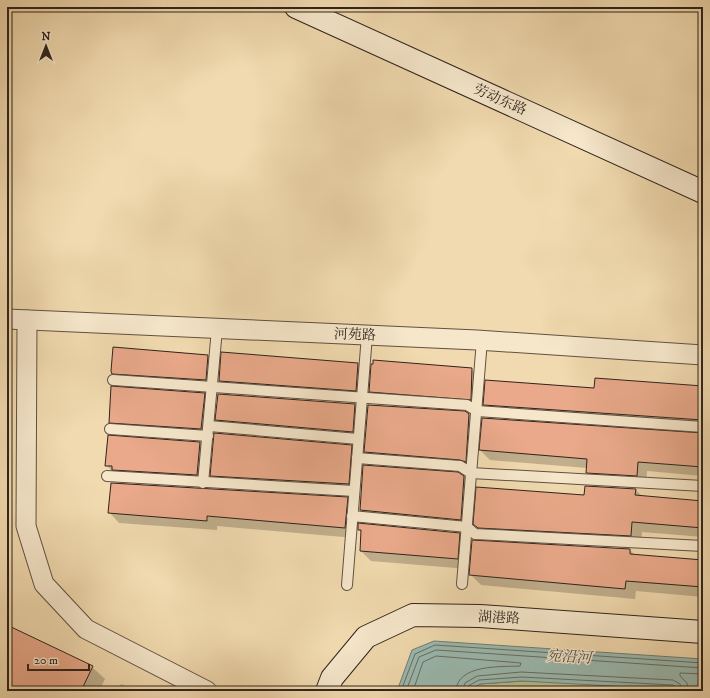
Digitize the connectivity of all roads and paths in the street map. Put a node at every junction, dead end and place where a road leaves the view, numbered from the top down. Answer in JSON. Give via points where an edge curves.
{"nodes":[{"id":1,"x":296,"y":7,"type":"edge"},
{"id":2,"x":703,"y":192,"type":"edge"},
{"id":3,"x":7,"y":319,"type":"edge"},
{"id":4,"x":28,"y":320,"type":"junction"},
{"id":5,"x":218,"y":329,"type":"junction"},
{"id":6,"x":366,"y":335,"type":"junction"},
{"id":7,"x":482,"y":340,"type":"junction"},
{"id":8,"x":703,"y":355,"type":"edge"},
{"id":9,"x":113,"y":380,"type":"dead end"},
{"id":10,"x":213,"y":387,"type":"junction"},
{"id":11,"x":362,"y":398,"type":"junction"},
{"id":12,"x":477,"y":411,"type":"junction"},
{"id":13,"x":209,"y":426,"type":"junction"},
{"id":14,"x":703,"y":427,"type":"edge"},
{"id":15,"x":110,"y":429,"type":"dead end"},
{"id":16,"x":208,"y":436,"type":"junction"},
{"id":17,"x":358,"y":439,"type":"junction"},
{"id":18,"x":357,"y":458,"type":"junction"},
{"id":19,"x":471,"y":473,"type":"junction"},
{"id":20,"x":107,"y":476,"type":"dead end"},
{"id":21,"x":203,"y":483,"type":"junction"},
{"id":22,"x":703,"y":486,"type":"edge"},
{"id":23,"x":354,"y":491,"type":"junction"},
{"id":24,"x":352,"y":516,"type":"junction"},
{"id":25,"x":467,"y":527,"type":"junction"},
{"id":26,"x":703,"y":546,"type":"edge"},
{"id":27,"x":462,"y":584,"type":"dead end"},
{"id":28,"x":347,"y":585,"type":"dead end"},
{"id":29,"x":703,"y":632,"type":"edge"},
{"id":30,"x":207,"y":691,"type":"edge"},
{"id":31,"x":327,"y":691,"type":"edge"}],
"edges":[{"from":1,"to":2,"type":"street","name":"劳动东路"},
{"from":3,"to":4,"type":"street","name":"河苑路"},
{"from":4,"to":5,"type":"street","name":"河苑路"},
{"from":4,"to":30,"type":"street","via":[[26,526],[44,584],[86,629]]},
{"from":5,"to":6,"type":"street","name":"河苑路"},
{"from":5,"to":10,"type":"lane"},
{"from":6,"to":7,"type":"street","name":"河苑路"},
{"from":6,"to":11,"type":"lane"},
{"from":7,"to":8,"type":"street","name":"河苑路"},
{"from":7,"to":12,"type":"lane"},
{"from":9,"to":10,"type":"lane"},
{"from":10,"to":11,"type":"lane"},
{"from":10,"to":13,"type":"lane"},
{"from":11,"to":12,"type":"lane","via":[[467,405]]},
{"from":11,"to":17,"type":"lane"},
{"from":12,"to":14,"type":"lane"},
{"from":12,"to":19,"type":"lane"},
{"from":13,"to":16,"type":"lane"},
{"from":13,"to":17,"type":"lane"},
{"from":15,"to":16,"type":"lane"},
{"from":16,"to":21,"type":"lane"},
{"from":17,"to":18,"type":"lane"},
{"from":18,"to":19,"type":"lane","via":[[460,466]]},
{"from":18,"to":23,"type":"lane"},
{"from":19,"to":22,"type":"lane"},
{"from":19,"to":25,"type":"lane"},
{"from":20,"to":21,"type":"lane"},
{"from":21,"to":23,"type":"lane"},
{"from":23,"to":24,"type":"lane"},
{"from":24,"to":25,"type":"lane"},
{"from":24,"to":28,"type":"lane"},
{"from":25,"to":26,"type":"lane","via":[[475,534]]},
{"from":25,"to":27,"type":"lane"},
{"from":29,"to":31,"type":"street","name":"湖港路","via":[[480,616],[413,615],[366,637],[332,678]]}]}
